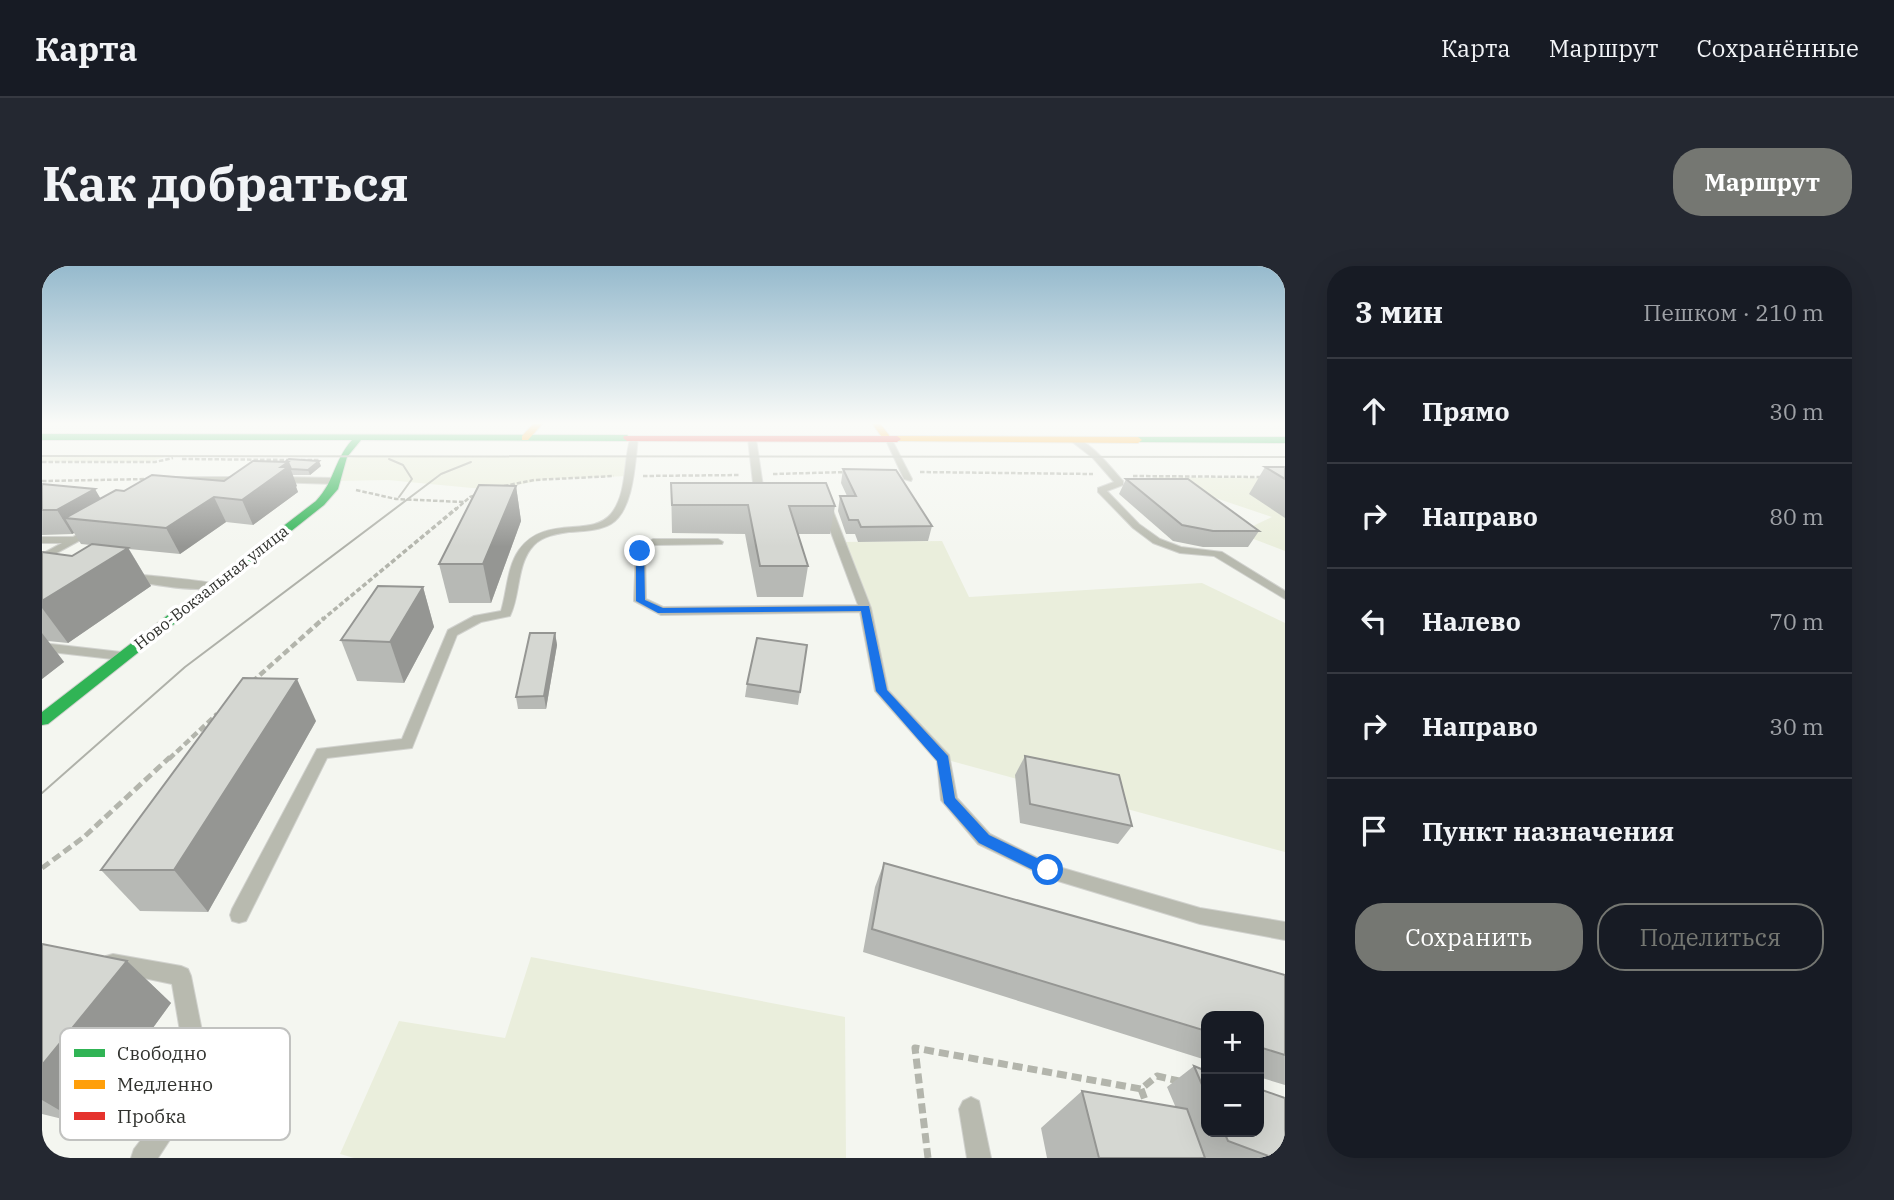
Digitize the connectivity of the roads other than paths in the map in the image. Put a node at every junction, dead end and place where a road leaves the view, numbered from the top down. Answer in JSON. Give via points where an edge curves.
{"nodes":[{"id":1,"x":339,"y":464,"type":"edge"},
{"id":2,"x":631,"y":464,"type":"edge"},
{"id":3,"x":755,"y":464,"type":"edge"},
{"id":4,"x":900,"y":464,"type":"edge"},
{"id":5,"x":1101,"y":464,"type":"edge"},
{"id":6,"x":906,"y":475,"type":"road end"},
{"id":7,"x":177,"y":480,"type":"edge"},
{"id":8,"x":250,"y":480,"type":"edge"},
{"id":9,"x":264,"y":480,"type":"edge"},
{"id":10,"x":330,"y":484,"type":"junction"},
{"id":11,"x":774,"y":501,"type":"edge"},
{"id":12,"x":814,"y":502,"type":"edge"},
{"id":13,"x":108,"y":521,"type":"edge"},
{"id":14,"x":42,"y":540,"type":"edge"},
{"id":15,"x":75,"y":540,"type":"junction"},
{"id":16,"x":718,"y":542,"type":"dead end"},
{"id":17,"x":42,"y":558,"type":"edge"},
{"id":18,"x":114,"y":576,"type":"edge"},
{"id":19,"x":214,"y":584,"type":"junction"},
{"id":20,"x":1285,"y":596,"type":"edge"},
{"id":21,"x":865,"y":608,"type":"junction"},
{"id":22,"x":42,"y":647,"type":"edge"},
{"id":23,"x":122,"y":657,"type":"junction"},
{"id":24,"x":42,"y":720,"type":"edge"},
{"id":25,"x":239,"y":915,"type":"dead end"},
{"id":26,"x":1285,"y":932,"type":"edge"},
{"id":27,"x":93,"y":958,"type":"edge"},
{"id":28,"x":190,"y":1028,"type":"edge"},
{"id":29,"x":971,"y":1109,"type":"dead end"},
{"id":30,"x":156,"y":1140,"type":"edge"},
{"id":31,"x":143,"y":1158,"type":"edge"},
{"id":32,"x":979,"y":1158,"type":"edge"}],
"edges":[{"from":1,"to":10,"type":"main road","name":"Ново-Вокзальная улица"},
{"from":2,"to":25,"type":"lane","via":[[618,512],[610,522],[551,530],[537,538],[524,552],[506,614],[478,619],[452,633],[407,744],[322,753]]},
{"from":3,"to":11,"type":"lane","via":[[760,501]]},
{"from":4,"to":6,"type":"lane"},
{"from":5,"to":20,"type":"lane","via":[[1120,483],[1101,489],[1143,534],[1179,550],[1218,554]]},
{"from":7,"to":8,"type":"lane"},
{"from":9,"to":10,"type":"lane"},
{"from":10,"to":19,"type":"main road","name":"Ново-Вокзальная улица","via":[[320,503]]},
{"from":12,"to":21,"type":"lane","via":[[827,503]]},
{"from":13,"to":15,"type":"lane"},
{"from":14,"to":15,"type":"lane"},
{"from":15,"to":17,"type":"lane"},
{"from":16,"to":21,"type":"lane","via":[[653,542],[640,551],[640,601],[662,611]]},
{"from":18,"to":19,"type":"lane"},
{"from":19,"to":23,"type":"main road","name":"Ново-Вокзальная улица"},
{"from":21,"to":26,"type":"lane","via":[[881,691],[943,760],[948,800],[984,839],[1048,870],[1200,916]]},
{"from":22,"to":23,"type":"lane"},
{"from":23,"to":24,"type":"main road","name":"Ново-Вокзальная улица"},
{"from":27,"to":28,"type":"lane","via":[[181,976]]},
{"from":29,"to":32,"type":"lane"},
{"from":30,"to":31,"type":"lane"}]}
